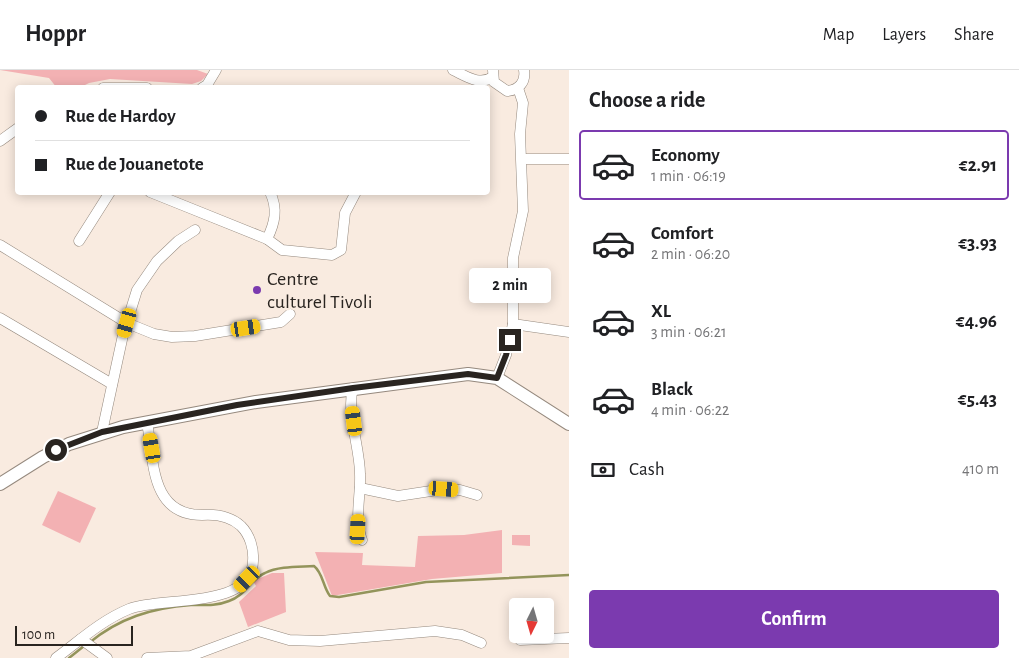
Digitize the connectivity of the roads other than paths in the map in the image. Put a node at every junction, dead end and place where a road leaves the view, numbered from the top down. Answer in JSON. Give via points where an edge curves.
{"nodes":[{"id":1,"x":216,"y":70,"type":"edge"},
{"id":2,"x":453,"y":70,"type":"edge"},
{"id":3,"x":524,"y":70,"type":"edge"},
{"id":4,"x":493,"y":74,"type":"edge"},
{"id":5,"x":207,"y":85,"type":"edge"},
{"id":6,"x":518,"y":88,"type":"junction"},
{"id":7,"x":15,"y":130,"type":"edge"},
{"id":8,"x":0,"y":141,"type":"edge"},
{"id":9,"x":522,"y":159,"type":"junction"},
{"id":10,"x":569,"y":159,"type":"edge"},
{"id":11,"x":108,"y":195,"type":"edge"},
{"id":12,"x":157,"y":195,"type":"edge"},
{"id":13,"x":272,"y":195,"type":"edge"},
{"id":14,"x":354,"y":195,"type":"edge"},
{"id":15,"x":196,"y":230,"type":"dead end"},
{"id":16,"x":267,"y":239,"type":"junction"},
{"id":17,"x":79,"y":241,"type":"dead end"},
{"id":18,"x":0,"y":245,"type":"edge"},
{"id":19,"x":290,"y":314,"type":"dead end"},
{"id":20,"x":0,"y":318,"type":"edge"},
{"id":21,"x":127,"y":323,"type":"junction"},
{"id":22,"x":513,"y":324,"type":"junction"},
{"id":23,"x":569,"y":332,"type":"edge"},
{"id":24,"x":497,"y":378,"type":"junction"},
{"id":25,"x":112,"y":384,"type":"junction"},
{"id":26,"x":353,"y":388,"type":"junction"},
{"id":27,"x":147,"y":422,"type":"junction"},
{"id":28,"x":569,"y":424,"type":"edge"},
{"id":29,"x":102,"y":432,"type":"junction"},
{"id":30,"x":0,"y":484,"type":"edge"},
{"id":31,"x":360,"y":488,"type":"junction"},
{"id":32,"x":477,"y":495,"type":"dead end"},
{"id":33,"x":362,"y":540,"type":"dead end"},
{"id":34,"x":569,"y":638,"type":"edge"},
{"id":35,"x":81,"y":639,"type":"junction"},
{"id":36,"x":554,"y":639,"type":"edge"},
{"id":37,"x":480,"y":643,"type":"dead end"},
{"id":38,"x":56,"y":658,"type":"edge"},
{"id":39,"x":107,"y":658,"type":"edge"},
{"id":40,"x":147,"y":658,"type":"edge"}],
"edges":[{"from":1,"to":5,"type":"street"},
{"from":2,"to":4,"type":"street","via":[[484,82]]},
{"from":3,"to":6,"type":"street","via":[[524,79]]},
{"from":4,"to":6,"type":"street","via":[[502,89]]},
{"from":6,"to":9,"type":"street","via":[[523,103]]},
{"from":7,"to":8,"type":"street"},
{"from":9,"to":10,"type":"street"},
{"from":9,"to":22,"type":"street","via":[[523,210],[514,258]]},
{"from":11,"to":17,"type":"street"},
{"from":12,"to":16,"type":"street"},
{"from":13,"to":16,"type":"street","via":[[276,204]]},
{"from":14,"to":16,"type":"street","via":[[345,213],[340,250],[336,253],[324,255],[282,250]]},
{"from":15,"to":21,"type":"street","via":[[178,240],[145,276]]},
{"from":18,"to":21,"type":"street"},
{"from":19,"to":21,"type":"street","via":[[281,322],[194,336],[154,334]]},
{"from":20,"to":25,"type":"street"},
{"from":21,"to":25,"type":"street"},
{"from":22,"to":23,"type":"street"},
{"from":22,"to":24,"type":"street"},
{"from":24,"to":26,"type":"street","via":[[468,374]]},
{"from":24,"to":28,"type":"street"},
{"from":25,"to":29,"type":"street"},
{"from":26,"to":27,"type":"street"},
{"from":26,"to":31,"type":"street"},
{"from":27,"to":29,"type":"street"},
{"from":27,"to":35,"type":"street","via":[[158,485],[164,499],[178,512],[223,516],[242,527],[253,553],[251,574],[224,596],[147,603],[112,617]]},
{"from":29,"to":30,"type":"street","via":[[42,457]]},
{"from":31,"to":32,"type":"street","via":[[398,496],[444,489]]},
{"from":31,"to":33,"type":"street","via":[[358,529]]},
{"from":34,"to":36,"type":"street"},
{"from":35,"to":38,"type":"street"},
{"from":35,"to":39,"type":"street"},
{"from":37,"to":40,"type":"street","via":[[462,635],[435,631],[320,641],[289,640],[258,632],[190,656]]}]}
